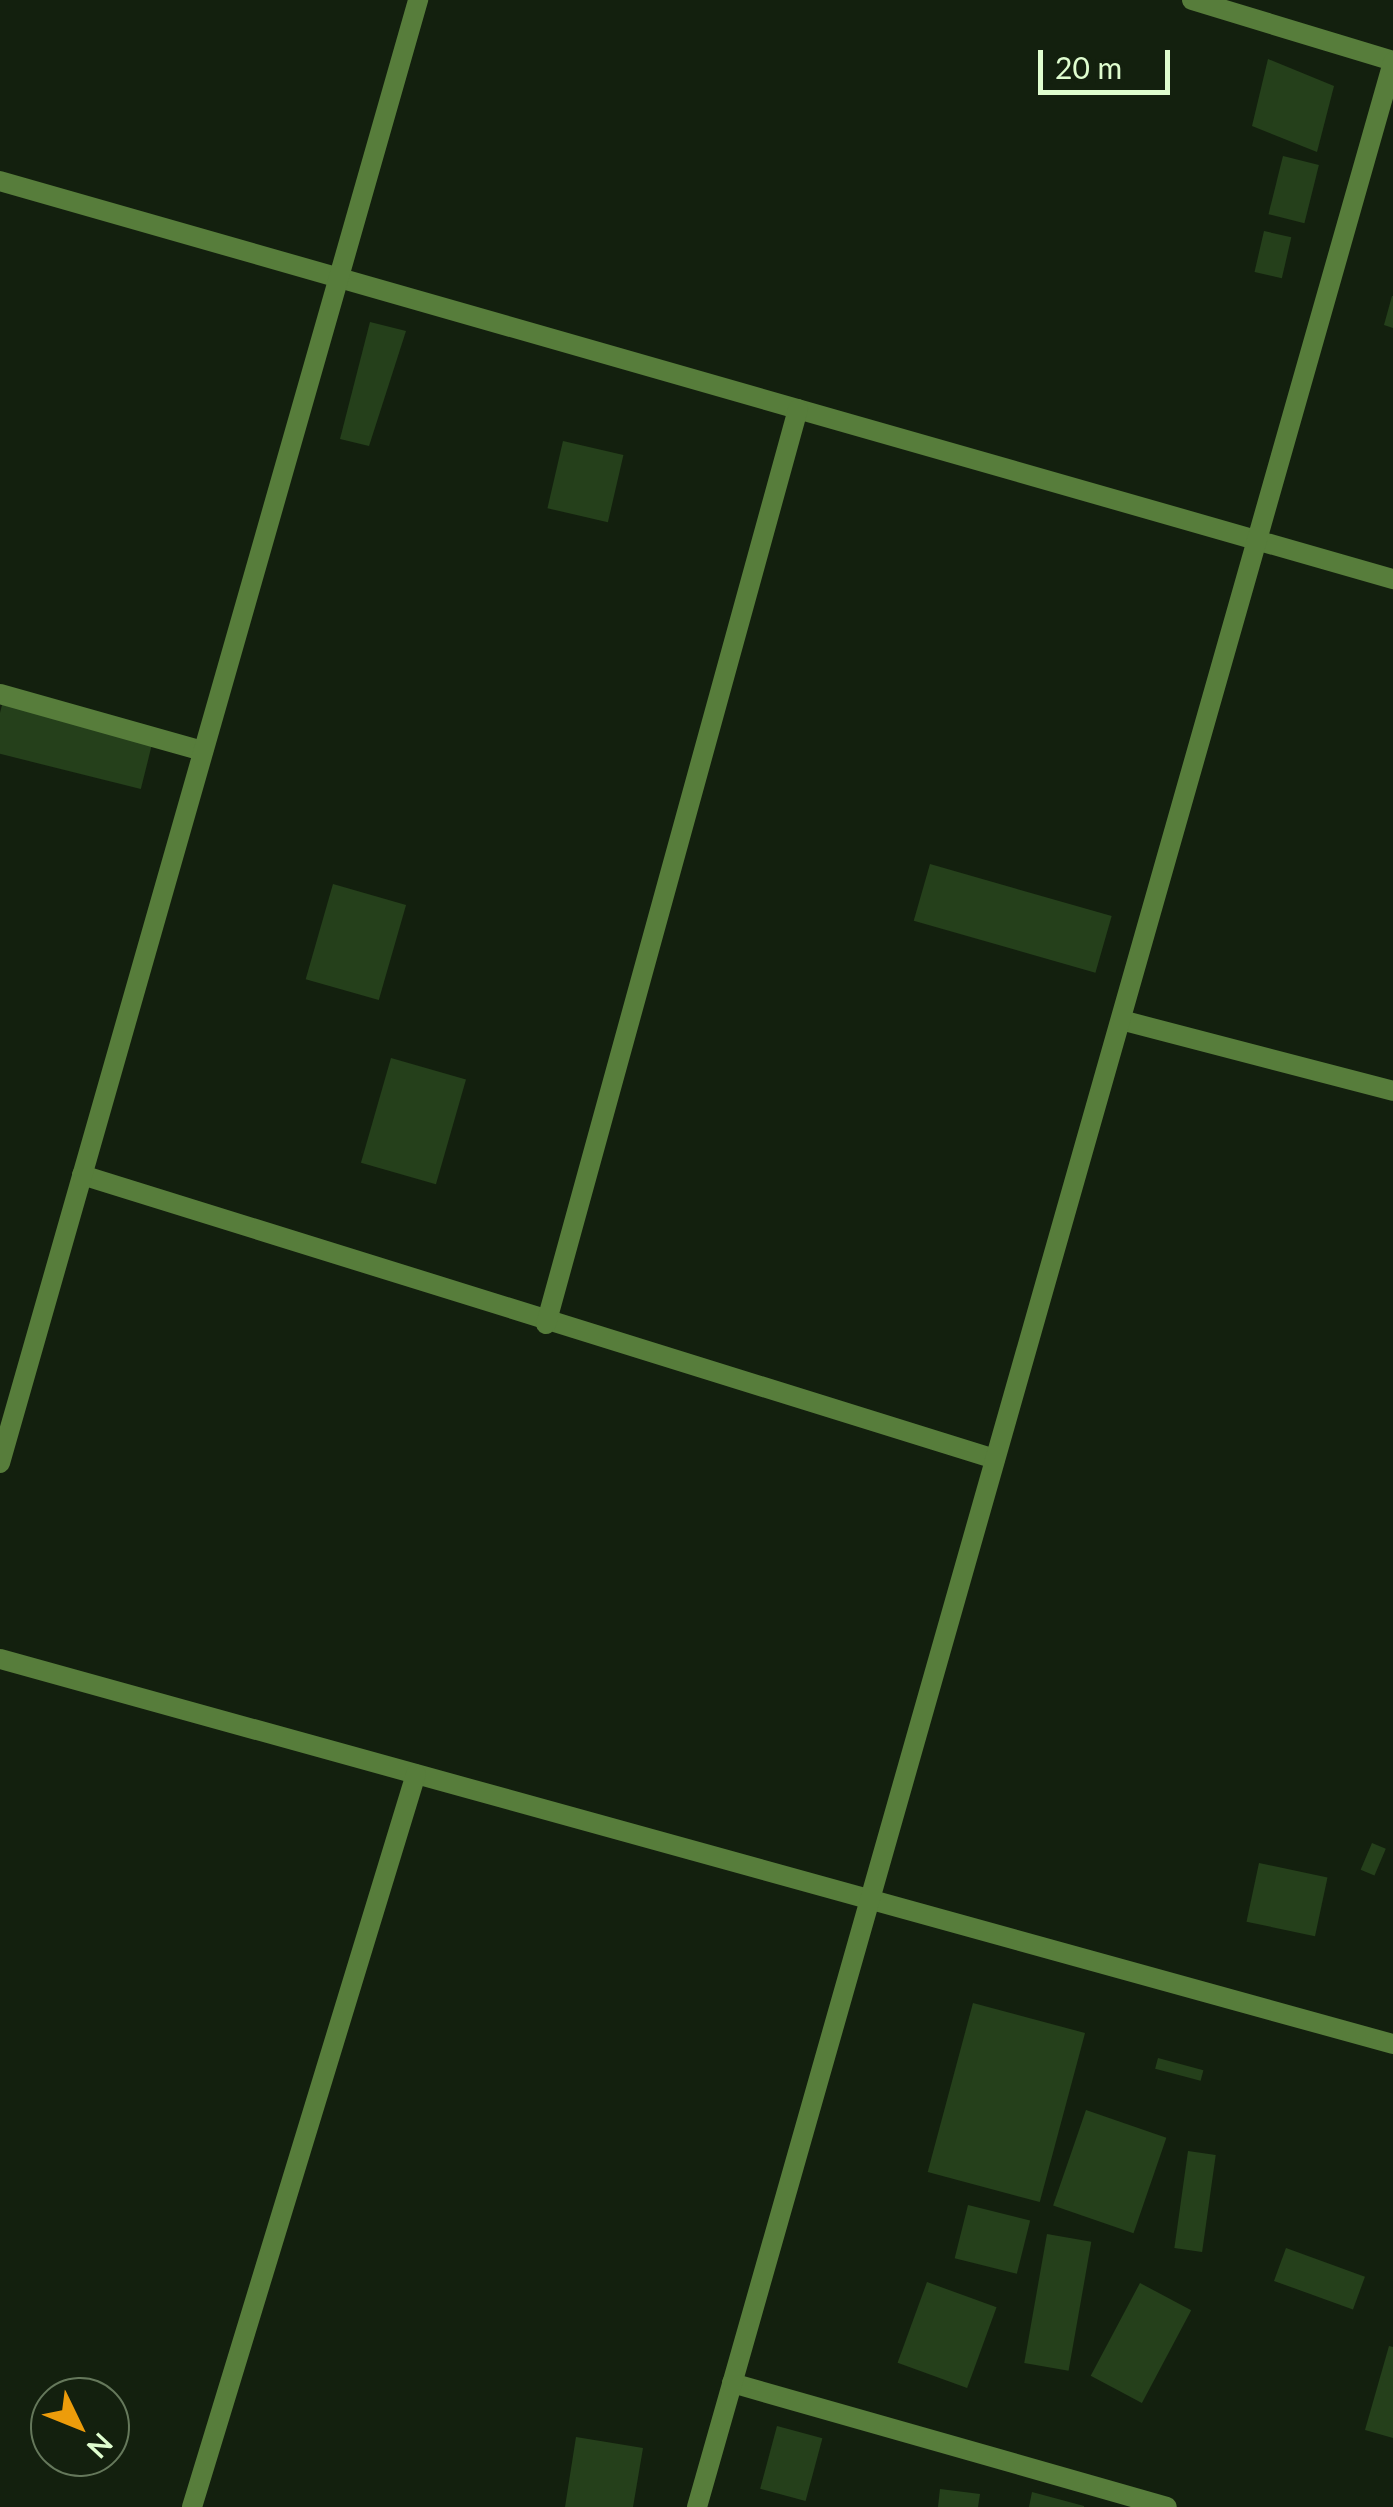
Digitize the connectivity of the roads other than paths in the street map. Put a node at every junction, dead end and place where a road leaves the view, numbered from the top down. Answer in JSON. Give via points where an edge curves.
{"nodes":[{"id":1,"x":418,"y":0,"type":"edge"},
{"id":2,"x":1192,"y":0,"type":"edge"},
{"id":3,"x":1393,"y":61,"type":"edge"},
{"id":4,"x":0,"y":181,"type":"edge"},
{"id":5,"x":338,"y":278,"type":"junction"},
{"id":6,"x":798,"y":409,"type":"junction"},
{"id":7,"x":1257,"y":540,"type":"junction"},
{"id":8,"x":1393,"y":580,"type":"edge"},
{"id":9,"x":0,"y":694,"type":"edge"},
{"id":10,"x":204,"y":752,"type":"junction"},
{"id":11,"x":1120,"y":1020,"type":"junction"},
{"id":12,"x":1393,"y":1091,"type":"edge"},
{"id":13,"x":82,"y":1175,"type":"junction"},
{"id":14,"x":546,"y":1324,"type":"junction"},
{"id":15,"x":995,"y":1459,"type":"junction"},
{"id":16,"x":0,"y":1462,"type":"edge"},
{"id":17,"x":0,"y":1658,"type":"edge"},
{"id":18,"x":416,"y":1774,"type":"junction"},
{"id":19,"x":870,"y":1900,"type":"junction"},
{"id":20,"x":1393,"y":2044,"type":"edge"},
{"id":21,"x":732,"y":2383,"type":"junction"},
{"id":22,"x":192,"y":2507,"type":"edge"},
{"id":23,"x":697,"y":2507,"type":"edge"},
{"id":24,"x":1166,"y":2507,"type":"edge"}],
"edges":[{"from":1,"to":5,"type":"street"},
{"from":2,"to":3,"type":"street"},
{"from":3,"to":7,"type":"street"},
{"from":4,"to":5,"type":"street"},
{"from":5,"to":6,"type":"street"},
{"from":5,"to":10,"type":"street"},
{"from":6,"to":7,"type":"street"},
{"from":6,"to":14,"type":"street"},
{"from":7,"to":8,"type":"street"},
{"from":7,"to":11,"type":"street"},
{"from":9,"to":10,"type":"street"},
{"from":10,"to":13,"type":"street"},
{"from":11,"to":12,"type":"street"},
{"from":11,"to":15,"type":"street"},
{"from":13,"to":14,"type":"street"},
{"from":13,"to":16,"type":"street"},
{"from":14,"to":15,"type":"street"},
{"from":15,"to":19,"type":"street"},
{"from":17,"to":18,"type":"street"},
{"from":18,"to":19,"type":"street"},
{"from":18,"to":22,"type":"street"},
{"from":19,"to":20,"type":"street"},
{"from":19,"to":21,"type":"street"},
{"from":21,"to":23,"type":"street"},
{"from":21,"to":24,"type":"street"}]}
